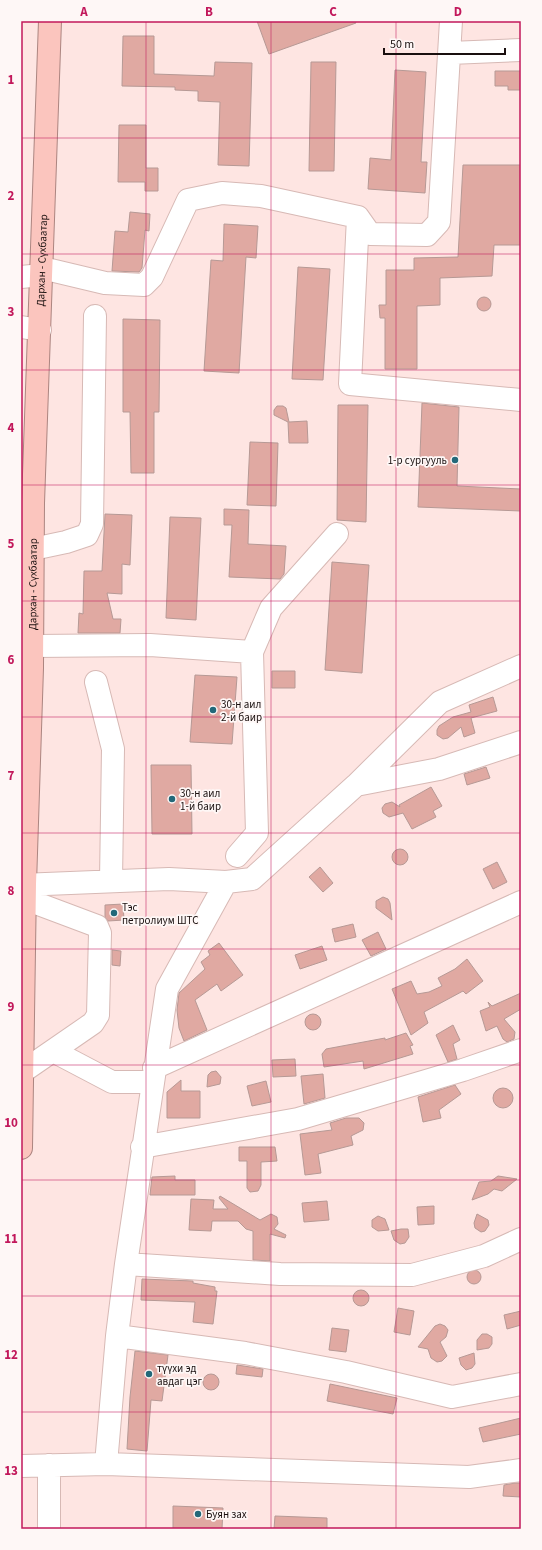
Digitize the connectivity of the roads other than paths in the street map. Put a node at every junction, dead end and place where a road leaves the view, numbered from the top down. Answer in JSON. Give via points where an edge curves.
{"nodes":[{"id":1,"x":50,"y":21,"type":"edge"},
{"id":2,"x":451,"y":21,"type":"edge"},
{"id":3,"x":521,"y":50,"type":"edge"},
{"id":4,"x":450,"y":53,"type":"junction"},
{"id":5,"x":358,"y":217,"type":"junction"},
{"id":6,"x":35,"y":273,"type":"edge"},
{"id":7,"x":95,"y":316,"type":"dead end"},
{"id":8,"x":30,"y":329,"type":"edge"},
{"id":9,"x":521,"y":400,"type":"edge"},
{"id":10,"x":337,"y":534,"type":"dead end"},
{"id":11,"x":33,"y":549,"type":"junction"},
{"id":12,"x":32,"y":646,"type":"junction"},
{"id":13,"x":252,"y":652,"type":"junction"},
{"id":14,"x":521,"y":666,"type":"edge"},
{"id":15,"x":27,"y":668,"type":"edge"},
{"id":16,"x":96,"y":682,"type":"dead end"},
{"id":17,"x":521,"y":742,"type":"edge"},
{"id":18,"x":356,"y":785,"type":"junction"},
{"id":19,"x":237,"y":856,"type":"dead end"},
{"id":20,"x":111,"y":881,"type":"junction"},
{"id":21,"x":226,"y":882,"type":"junction"},
{"id":22,"x":24,"y":889,"type":"edge"},
{"id":23,"x":521,"y":902,"type":"edge"},
{"id":24,"x":22,"y":975,"type":"edge"},
{"id":25,"x":521,"y":1050,"type":"edge"},
{"id":26,"x":53,"y":1051,"type":"junction"},
{"id":27,"x":22,"y":1072,"type":"junction"},
{"id":28,"x":153,"y":1075,"type":"junction"},
{"id":29,"x":142,"y":1147,"type":"junction"},
{"id":30,"x":21,"y":1148,"type":"edge"},
{"id":31,"x":521,"y":1239,"type":"edge"},
{"id":32,"x":126,"y":1264,"type":"junction"},
{"id":33,"x":116,"y":1336,"type":"junction"},
{"id":34,"x":521,"y":1384,"type":"edge"},
{"id":35,"x":106,"y":1464,"type":"junction"},
{"id":36,"x":49,"y":1465,"type":"junction"},
{"id":37,"x":21,"y":1466,"type":"edge"},
{"id":38,"x":521,"y":1470,"type":"edge"},
{"id":39,"x":49,"y":1529,"type":"edge"}],
"edges":[{"from":1,"to":6,"type":"highway","name":"Дархан - Сүхбаатар"},
{"from":2,"to":4,"type":"street"},
{"from":3,"to":4,"type":"street"},
{"from":4,"to":5,"type":"street","via":[[439,222],[427,235],[370,234]]},
{"from":5,"to":6,"type":"street","via":[[261,196],[222,193],[188,200],[152,277],[144,285],[105,283]]},
{"from":5,"to":9,"type":"street","via":[[350,384]]},
{"from":6,"to":8,"type":"highway","name":"Дархан - Сүхбаатар"},
{"from":7,"to":11,"type":"street","via":[[92,524],[87,534],[66,542]]},
{"from":8,"to":11,"type":"highway","name":"Дархан - Сүхбаатар"},
{"from":10,"to":13,"type":"street","via":[[271,608]]},
{"from":11,"to":12,"type":"highway","name":"Дархан - Сүхбаатар"},
{"from":12,"to":13,"type":"street","via":[[142,645]]},
{"from":12,"to":15,"type":"highway","name":"Дархан - Сүхбаатар"},
{"from":13,"to":19,"type":"street","via":[[257,833]]},
{"from":14,"to":18,"type":"street","via":[[440,702]]},
{"from":15,"to":22,"type":"highway","name":"Дархан - Сүхбаатар"},
{"from":16,"to":20,"type":"street","via":[[113,749]]},
{"from":17,"to":18,"type":"street","via":[[439,769]]},
{"from":18,"to":21,"type":"street","via":[[252,879]]},
{"from":20,"to":21,"type":"street","via":[[169,879]]},
{"from":20,"to":22,"type":"street"},
{"from":21,"to":28,"type":"street","via":[[167,989]]},
{"from":22,"to":24,"type":"highway","name":"Дархан - Сүхбаатар"},
{"from":22,"to":26,"type":"street","via":[[97,926],[100,933],[98,1015],[93,1023]]},
{"from":23,"to":28,"type":"street"},
{"from":24,"to":27,"type":"highway","name":"Дархан - Сүхбаатар"},
{"from":25,"to":29,"type":"street","via":[[464,1070],[298,1119]]},
{"from":26,"to":27,"type":"street"},
{"from":26,"to":28,"type":"street","via":[[112,1082]]},
{"from":27,"to":30,"type":"highway","name":"Дархан - Сүхбаатар"},
{"from":28,"to":29,"type":"street"},
{"from":29,"to":32,"type":"street"},
{"from":31,"to":32,"type":"street","via":[[484,1256],[412,1275],[280,1274]]},
{"from":32,"to":33,"type":"street"},
{"from":33,"to":34,"type":"street","via":[[307,1364],[452,1397]]},
{"from":33,"to":35,"type":"street"},
{"from":35,"to":36,"type":"street"},
{"from":35,"to":38,"type":"street","via":[[469,1477]]},
{"from":36,"to":37,"type":"street"},
{"from":36,"to":39,"type":"street"}]}
